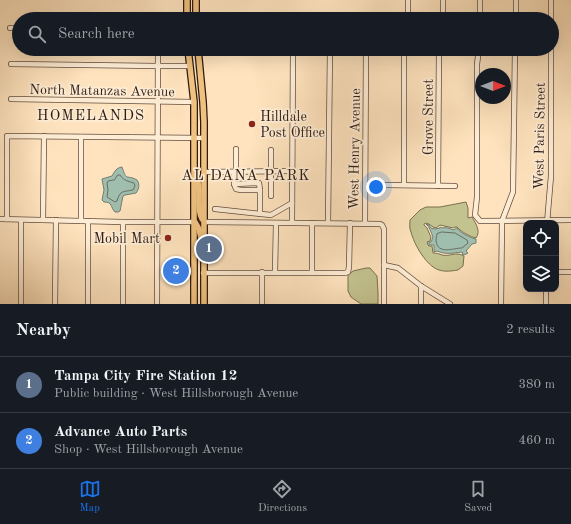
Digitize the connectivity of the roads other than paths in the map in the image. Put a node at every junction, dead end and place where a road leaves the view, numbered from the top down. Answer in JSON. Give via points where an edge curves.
{"nodes":[{"id":1,"x":187,"y":0,"type":"edge"},
{"id":2,"x":196,"y":0,"type":"edge"},
{"id":3,"x":408,"y":0,"type":"edge"},
{"id":4,"x":443,"y":0,"type":"edge"},
{"id":5,"x":480,"y":0,"type":"edge"},
{"id":6,"x":516,"y":0,"type":"edge"},
{"id":7,"x":551,"y":0,"type":"edge"},
{"id":8,"x":187,"y":12,"type":"edge"},
{"id":9,"x":196,"y":12,"type":"edge"},
{"id":10,"x":408,"y":12,"type":"edge"},
{"id":11,"x":443,"y":12,"type":"edge"},
{"id":12,"x":480,"y":12,"type":"edge"},
{"id":13,"x":516,"y":12,"type":"edge"},
{"id":14,"x":551,"y":12,"type":"edge"},
{"id":15,"x":158,"y":56,"type":"edge"},
{"id":16,"x":189,"y":56,"type":"edge"},
{"id":17,"x":199,"y":56,"type":"edge"},
{"id":18,"x":293,"y":56,"type":"edge"},
{"id":19,"x":330,"y":56,"type":"edge"},
{"id":20,"x":366,"y":56,"type":"edge"},
{"id":21,"x":404,"y":56,"type":"edge"},
{"id":22,"x":439,"y":56,"type":"edge"},
{"id":23,"x":478,"y":56,"type":"edge"},
{"id":24,"x":515,"y":56,"type":"edge"},
{"id":25,"x":551,"y":56,"type":"edge"},
{"id":26,"x":11,"y":64,"type":"dead end"},
{"id":27,"x":158,"y":66,"type":"junction"},
{"id":28,"x":190,"y":66,"type":"junction"},
{"id":29,"x":11,"y":99,"type":"dead end"},
{"id":30,"x":158,"y":102,"type":"junction"},
{"id":31,"x":194,"y":102,"type":"junction"},
{"id":32,"x":44,"y":136,"type":"junction"},
{"id":33,"x":81,"y":136,"type":"junction"},
{"id":34,"x":158,"y":137,"type":"junction"},
{"id":35,"x":195,"y":138,"type":"junction"},
{"id":36,"x":204,"y":138,"type":"junction"},
{"id":37,"x":236,"y":149,"type":"dead end"},
{"id":38,"x":271,"y":150,"type":"dead end"},
{"id":39,"x":292,"y":171,"type":"junction"},
{"id":40,"x":204,"y":172,"type":"junction"},
{"id":41,"x":235,"y":172,"type":"junction"},
{"id":42,"x":271,"y":172,"type":"junction"},
{"id":43,"x":195,"y":175,"type":"junction"},
{"id":44,"x":386,"y":186,"type":"dead end"},
{"id":45,"x":404,"y":186,"type":"junction"},
{"id":46,"x":438,"y":186,"type":"junction"},
{"id":47,"x":455,"y":186,"type":"dead end"},
{"id":48,"x":235,"y":187,"type":"junction"},
{"id":49,"x":260,"y":190,"type":"junction"},
{"id":50,"x":271,"y":196,"type":"dead end"},
{"id":51,"x":292,"y":203,"type":"junction"},
{"id":52,"x":215,"y":209,"type":"dead end"},
{"id":53,"x":260,"y":214,"type":"junction"},
{"id":54,"x":0,"y":219,"type":"edge"},
{"id":55,"x":7,"y":219,"type":"junction"},
{"id":56,"x":21,"y":220,"type":"junction"},
{"id":57,"x":43,"y":220,"type":"junction"},
{"id":58,"x":56,"y":220,"type":"junction"},
{"id":59,"x":547,"y":220,"type":"edge"},
{"id":60,"x":571,"y":220,"type":"edge"},
{"id":61,"x":81,"y":221,"type":"junction"},
{"id":62,"x":88,"y":221,"type":"junction"},
{"id":63,"x":502,"y":221,"type":"junction"},
{"id":64,"x":523,"y":221,"type":"edge"},
{"id":65,"x":559,"y":221,"type":"edge"},
{"id":66,"x":123,"y":222,"type":"junction"},
{"id":67,"x":157,"y":222,"type":"junction"},
{"id":68,"x":195,"y":222,"type":"junction"},
{"id":69,"x":204,"y":222,"type":"junction"},
{"id":70,"x":276,"y":223,"type":"junction"},
{"id":71,"x":292,"y":223,"type":"junction"},
{"id":72,"x":312,"y":223,"type":"junction"},
{"id":73,"x":328,"y":223,"type":"junction"},
{"id":74,"x":350,"y":223,"type":"junction"},
{"id":75,"x":365,"y":223,"type":"junction"},
{"id":76,"x":384,"y":265,"type":"junction"},
{"id":77,"x":262,"y":272,"type":"junction"},
{"id":78,"x":275,"y":272,"type":"junction"},
{"id":79,"x":312,"y":272,"type":"junction"},
{"id":80,"x":559,"y":272,"type":"edge"},
{"id":81,"x":571,"y":272,"type":"edge"},
{"id":82,"x":204,"y":273,"type":"junction"},
{"id":83,"x":421,"y":286,"type":"junction"},
{"id":84,"x":546,"y":292,"type":"edge"},
{"id":85,"x":450,"y":303,"type":"edge"},
{"id":86,"x":22,"y":304,"type":"edge"},
{"id":87,"x":55,"y":304,"type":"edge"},
{"id":88,"x":88,"y":304,"type":"edge"},
{"id":89,"x":123,"y":304,"type":"edge"},
{"id":90,"x":157,"y":304,"type":"edge"},
{"id":91,"x":194,"y":304,"type":"edge"},
{"id":92,"x":204,"y":304,"type":"edge"},
{"id":93,"x":262,"y":304,"type":"edge"},
{"id":94,"x":384,"y":304,"type":"edge"},
{"id":95,"x":421,"y":304,"type":"edge"},
{"id":96,"x":501,"y":304,"type":"edge"},
{"id":97,"x":546,"y":304,"type":"edge"}],
"edges":[{"from":1,"to":8,"type":"main road"},
{"from":2,"to":9,"type":"main road"},
{"from":3,"to":10,"type":"street"},
{"from":4,"to":11,"type":"street"},
{"from":5,"to":12,"type":"street"},
{"from":6,"to":13,"type":"street"},
{"from":7,"to":14,"type":"street"},
{"from":15,"to":27,"type":"street"},
{"from":16,"to":28,"type":"main road"},
{"from":17,"to":36,"type":"main road"},
{"from":18,"to":39,"type":"street"},
{"from":19,"to":73,"type":"street"},
{"from":20,"to":75,"type":"street","name":"West Henry Avenue"},
{"from":21,"to":45,"type":"street"},
{"from":22,"to":46,"type":"street","name":"Grove Street"},
{"from":23,"to":63,"type":"street","via":[[476,215],[480,221]]},
{"from":24,"to":63,"type":"street","via":[[513,192]]},
{"from":25,"to":59,"type":"street","name":"West Paris Street","via":[[551,176]]},
{"from":26,"to":27,"type":"street"},
{"from":27,"to":28,"type":"street"},
{"from":27,"to":30,"type":"street"},
{"from":28,"to":31,"type":"main road"},
{"from":29,"to":30,"type":"street","name":"North Matanzas Avenue"},
{"from":30,"to":31,"type":"street","name":"North Matanzas Avenue"},
{"from":30,"to":34,"type":"street"},
{"from":31,"to":35,"type":"main road"},
{"from":32,"to":33,"type":"street"},
{"from":32,"to":55,"type":"street","via":[[7,136]]},
{"from":32,"to":57,"type":"street"},
{"from":33,"to":34,"type":"street"},
{"from":33,"to":61,"type":"street"},
{"from":34,"to":35,"type":"street"},
{"from":34,"to":67,"type":"street"},
{"from":35,"to":36,"type":"street"},
{"from":35,"to":43,"type":"main road"},
{"from":36,"to":40,"type":"main road"},
{"from":37,"to":41,"type":"street"},
{"from":38,"to":42,"type":"street"},
{"from":39,"to":42,"type":"street"},
{"from":39,"to":51,"type":"street"},
{"from":40,"to":41,"type":"street"},
{"from":40,"to":69,"type":"main road"},
{"from":41,"to":42,"type":"street"},
{"from":41,"to":48,"type":"street"},
{"from":42,"to":50,"type":"street"},
{"from":43,"to":68,"type":"main road"},
{"from":43,"to":69,"type":"main road","via":[[199,184],[199,203]]},
{"from":44,"to":45,"type":"street"},
{"from":45,"to":46,"type":"street"},
{"from":46,"to":47,"type":"street"},
{"from":48,"to":49,"type":"street","via":[[241,190]]},
{"from":48,"to":49,"type":"street","via":[[259,184]]},
{"from":49,"to":53,"type":"street"},
{"from":51,"to":53,"type":"street","via":[[271,215]]},
{"from":51,"to":71,"type":"street"},
{"from":52,"to":53,"type":"street"},
{"from":54,"to":55,"type":"street"},
{"from":55,"to":56,"type":"street"},
{"from":56,"to":57,"type":"street"},
{"from":56,"to":86,"type":"street"},
{"from":57,"to":58,"type":"street"},
{"from":58,"to":61,"type":"street"},
{"from":58,"to":87,"type":"street"},
{"from":60,"to":65,"type":"street"},
{"from":61,"to":62,"type":"street"},
{"from":62,"to":66,"type":"street"},
{"from":62,"to":88,"type":"street"},
{"from":63,"to":64,"type":"street"},
{"from":63,"to":96,"type":"street"},
{"from":66,"to":67,"type":"street"},
{"from":66,"to":89,"type":"street"},
{"from":67,"to":68,"type":"street"},
{"from":67,"to":90,"type":"street"},
{"from":68,"to":82,"type":"main road","via":[[200,229],[201,270]]},
{"from":68,"to":91,"type":"main road"},
{"from":69,"to":70,"type":"street"},
{"from":69,"to":82,"type":"main road"},
{"from":70,"to":71,"type":"street"},
{"from":70,"to":78,"type":"street"},
{"from":71,"to":72,"type":"street"},
{"from":72,"to":73,"type":"street"},
{"from":72,"to":79,"type":"street"},
{"from":73,"to":74,"type":"street"},
{"from":74,"to":75,"type":"street"},
{"from":74,"to":79,"type":"street","via":[[348,272]]},
{"from":75,"to":76,"type":"street","name":"West Henry Avenue","via":[[380,224],[384,229]]},
{"from":76,"to":83,"type":"street","via":[[398,268]]},
{"from":76,"to":94,"type":"street","name":"West Henry Avenue"},
{"from":77,"to":78,"type":"street"},
{"from":77,"to":82,"type":"street"},
{"from":77,"to":93,"type":"street"},
{"from":78,"to":79,"type":"street"},
{"from":80,"to":81,"type":"street"},
{"from":82,"to":92,"type":"main road"},
{"from":83,"to":85,"type":"street"},
{"from":83,"to":95,"type":"street"},
{"from":84,"to":97,"type":"street"}]}
